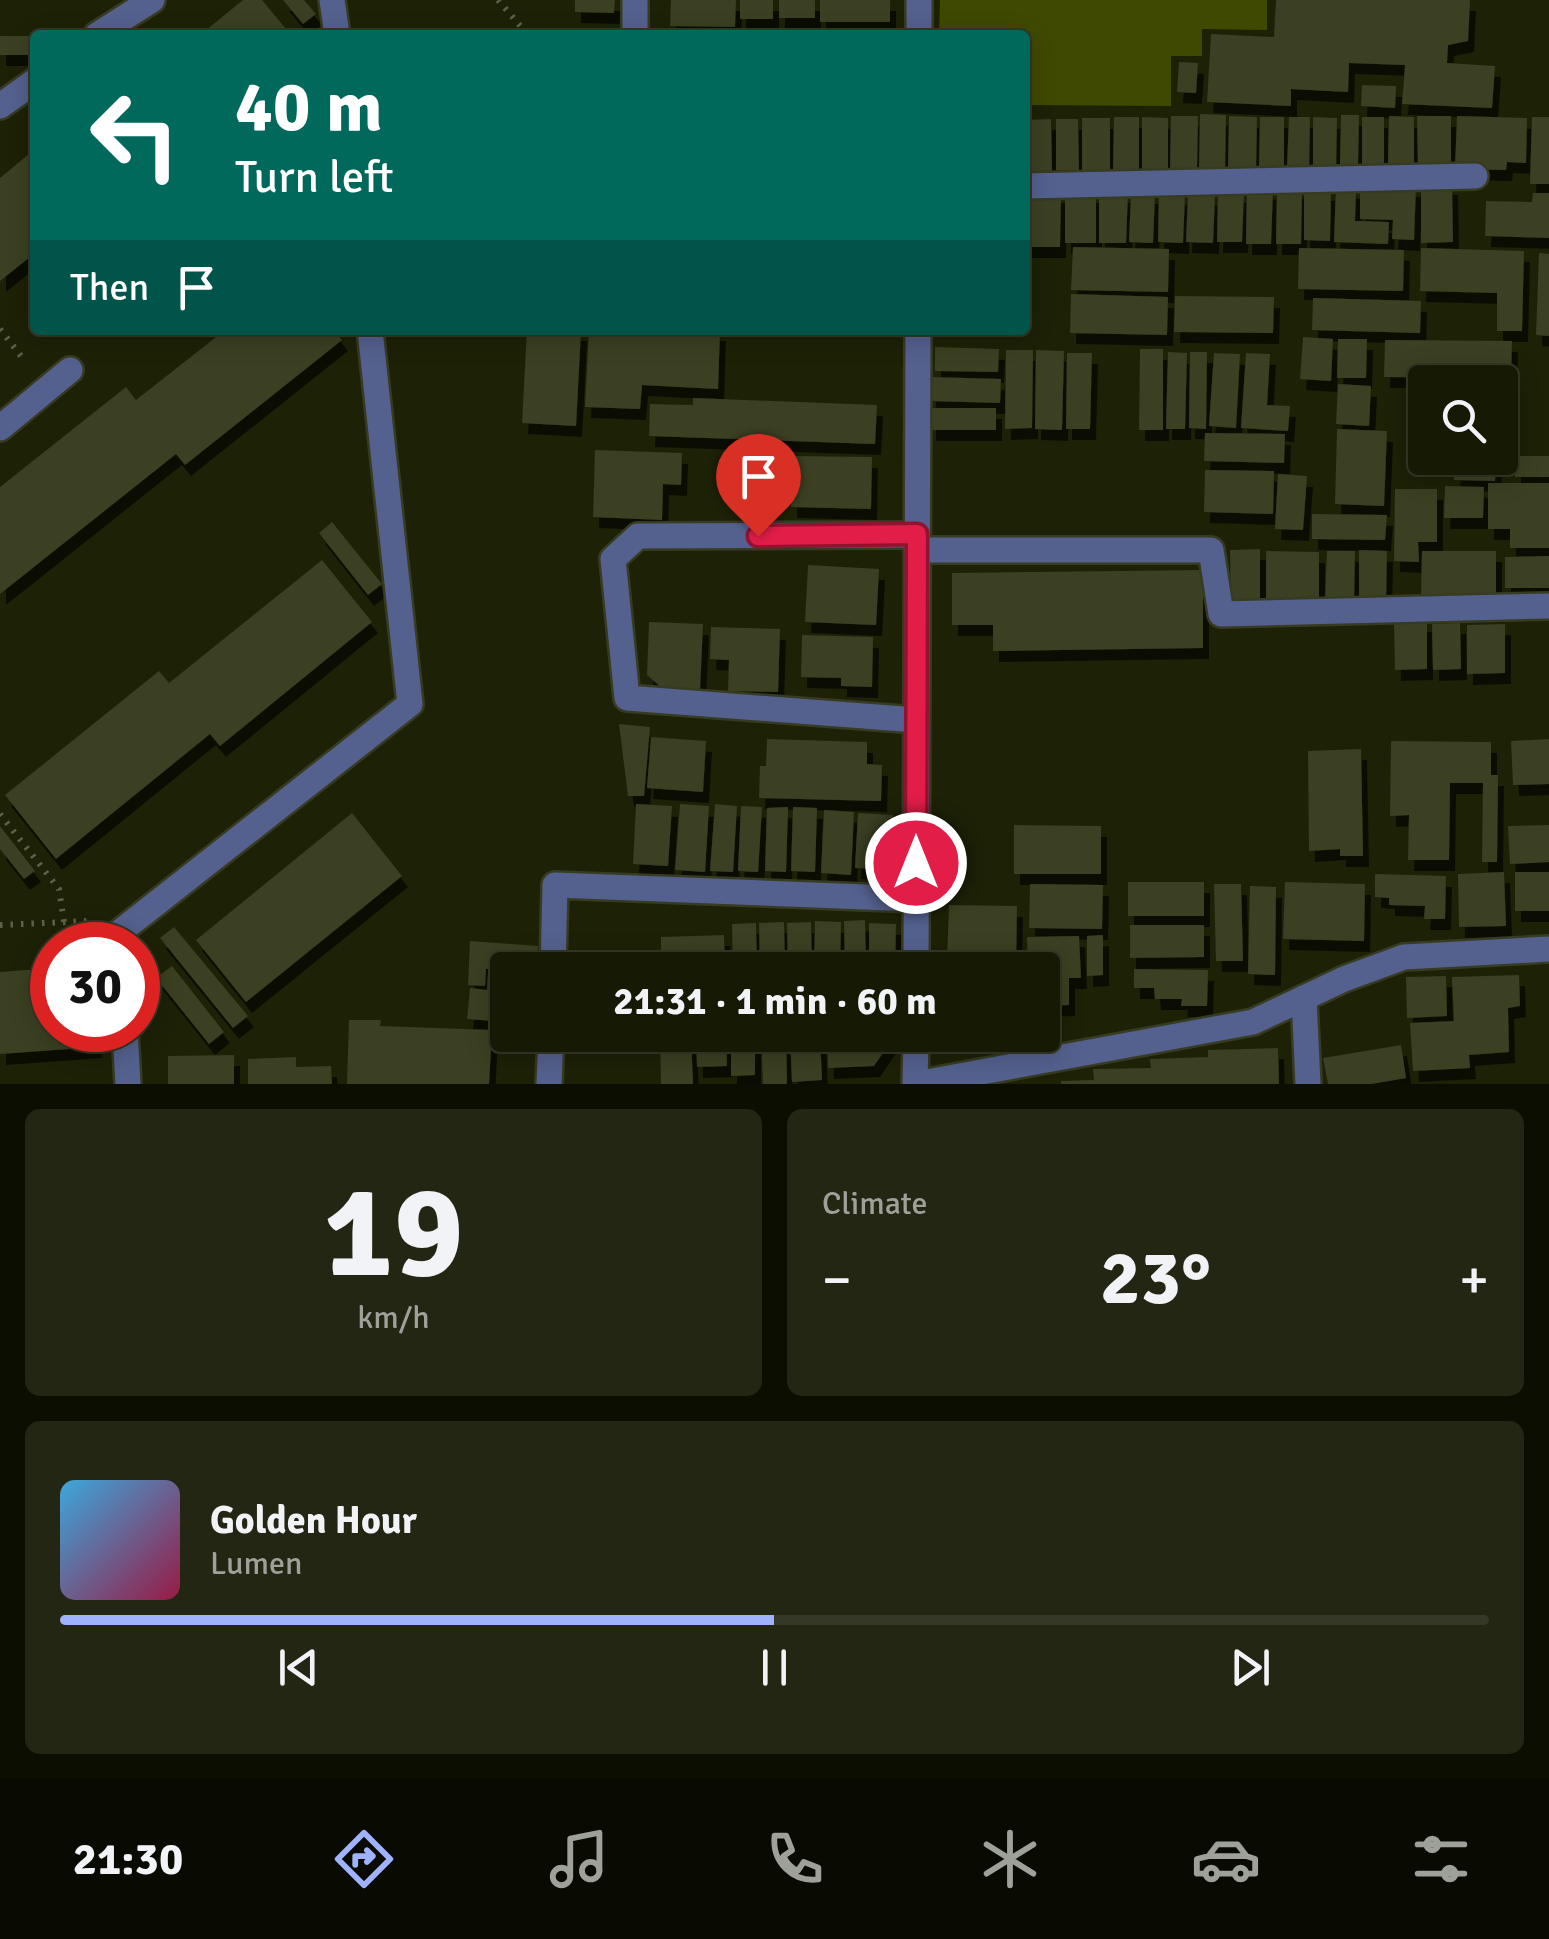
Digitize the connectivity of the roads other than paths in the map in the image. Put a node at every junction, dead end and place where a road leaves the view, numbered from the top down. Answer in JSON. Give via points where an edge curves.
{"nodes":[{"id":1,"x":152,"y":0,"type":"edge"},
{"id":2,"x":332,"y":0,"type":"edge"},
{"id":3,"x":635,"y":0,"type":"edge"},
{"id":4,"x":919,"y":0,"type":"edge"},
{"id":5,"x":105,"y":30,"type":"edge"},
{"id":6,"x":335,"y":30,"type":"edge"},
{"id":7,"x":635,"y":30,"type":"edge"},
{"id":8,"x":919,"y":30,"type":"edge"},
{"id":9,"x":30,"y":84,"type":"edge"},
{"id":10,"x":0,"y":106,"type":"edge"},
{"id":11,"x":1476,"y":176,"type":"dead end"},
{"id":12,"x":1030,"y":186,"type":"edge"},
{"id":13,"x":371,"y":335,"type":"edge"},
{"id":14,"x":918,"y":335,"type":"edge"},
{"id":15,"x":70,"y":370,"type":"dead end"},
{"id":16,"x":0,"y":428,"type":"edge"},
{"id":17,"x":917,"y":542,"type":"junction"},
{"id":18,"x":1549,"y":606,"type":"edge"},
{"id":19,"x":916,"y":720,"type":"junction"},
{"id":20,"x":916,"y":899,"type":"junction"},
{"id":21,"x":141,"y":922,"type":"edge"},
{"id":22,"x":1549,"y":949,"type":"edge"},
{"id":23,"x":553,"y":952,"type":"edge"},
{"id":24,"x":916,"y":952,"type":"edge"},
{"id":25,"x":1304,"y":998,"type":"junction"},
{"id":26,"x":127,"y":1052,"type":"edge"},
{"id":27,"x":550,"y":1052,"type":"edge"},
{"id":28,"x":916,"y":1052,"type":"edge"},
{"id":29,"x":128,"y":1084,"type":"edge"},
{"id":30,"x":549,"y":1084,"type":"edge"},
{"id":31,"x":916,"y":1084,"type":"edge"},
{"id":32,"x":1308,"y":1084,"type":"edge"}],
"edges":[{"from":1,"to":5,"type":"street"},
{"from":2,"to":6,"type":"street"},
{"from":3,"to":7,"type":"street"},
{"from":4,"to":8,"type":"street"},
{"from":9,"to":10,"type":"street"},
{"from":11,"to":12,"type":"street"},
{"from":13,"to":21,"type":"street","via":[[410,704]]},
{"from":14,"to":17,"type":"street"},
{"from":15,"to":16,"type":"street"},
{"from":17,"to":18,"type":"street","via":[[1210,550],[1221,614]]},
{"from":17,"to":19,"type":"street"},
{"from":17,"to":19,"type":"street","via":[[638,536],[613,559],[628,698]]},
{"from":19,"to":20,"type":"street"},
{"from":20,"to":23,"type":"street","via":[[555,886]]},
{"from":20,"to":24,"type":"street"},
{"from":22,"to":25,"type":"street","via":[[1404,957]]},
{"from":25,"to":31,"type":"street","via":[[1253,1022]]},
{"from":25,"to":32,"type":"street"},
{"from":26,"to":29,"type":"street"},
{"from":27,"to":30,"type":"street"},
{"from":28,"to":31,"type":"street"}]}
